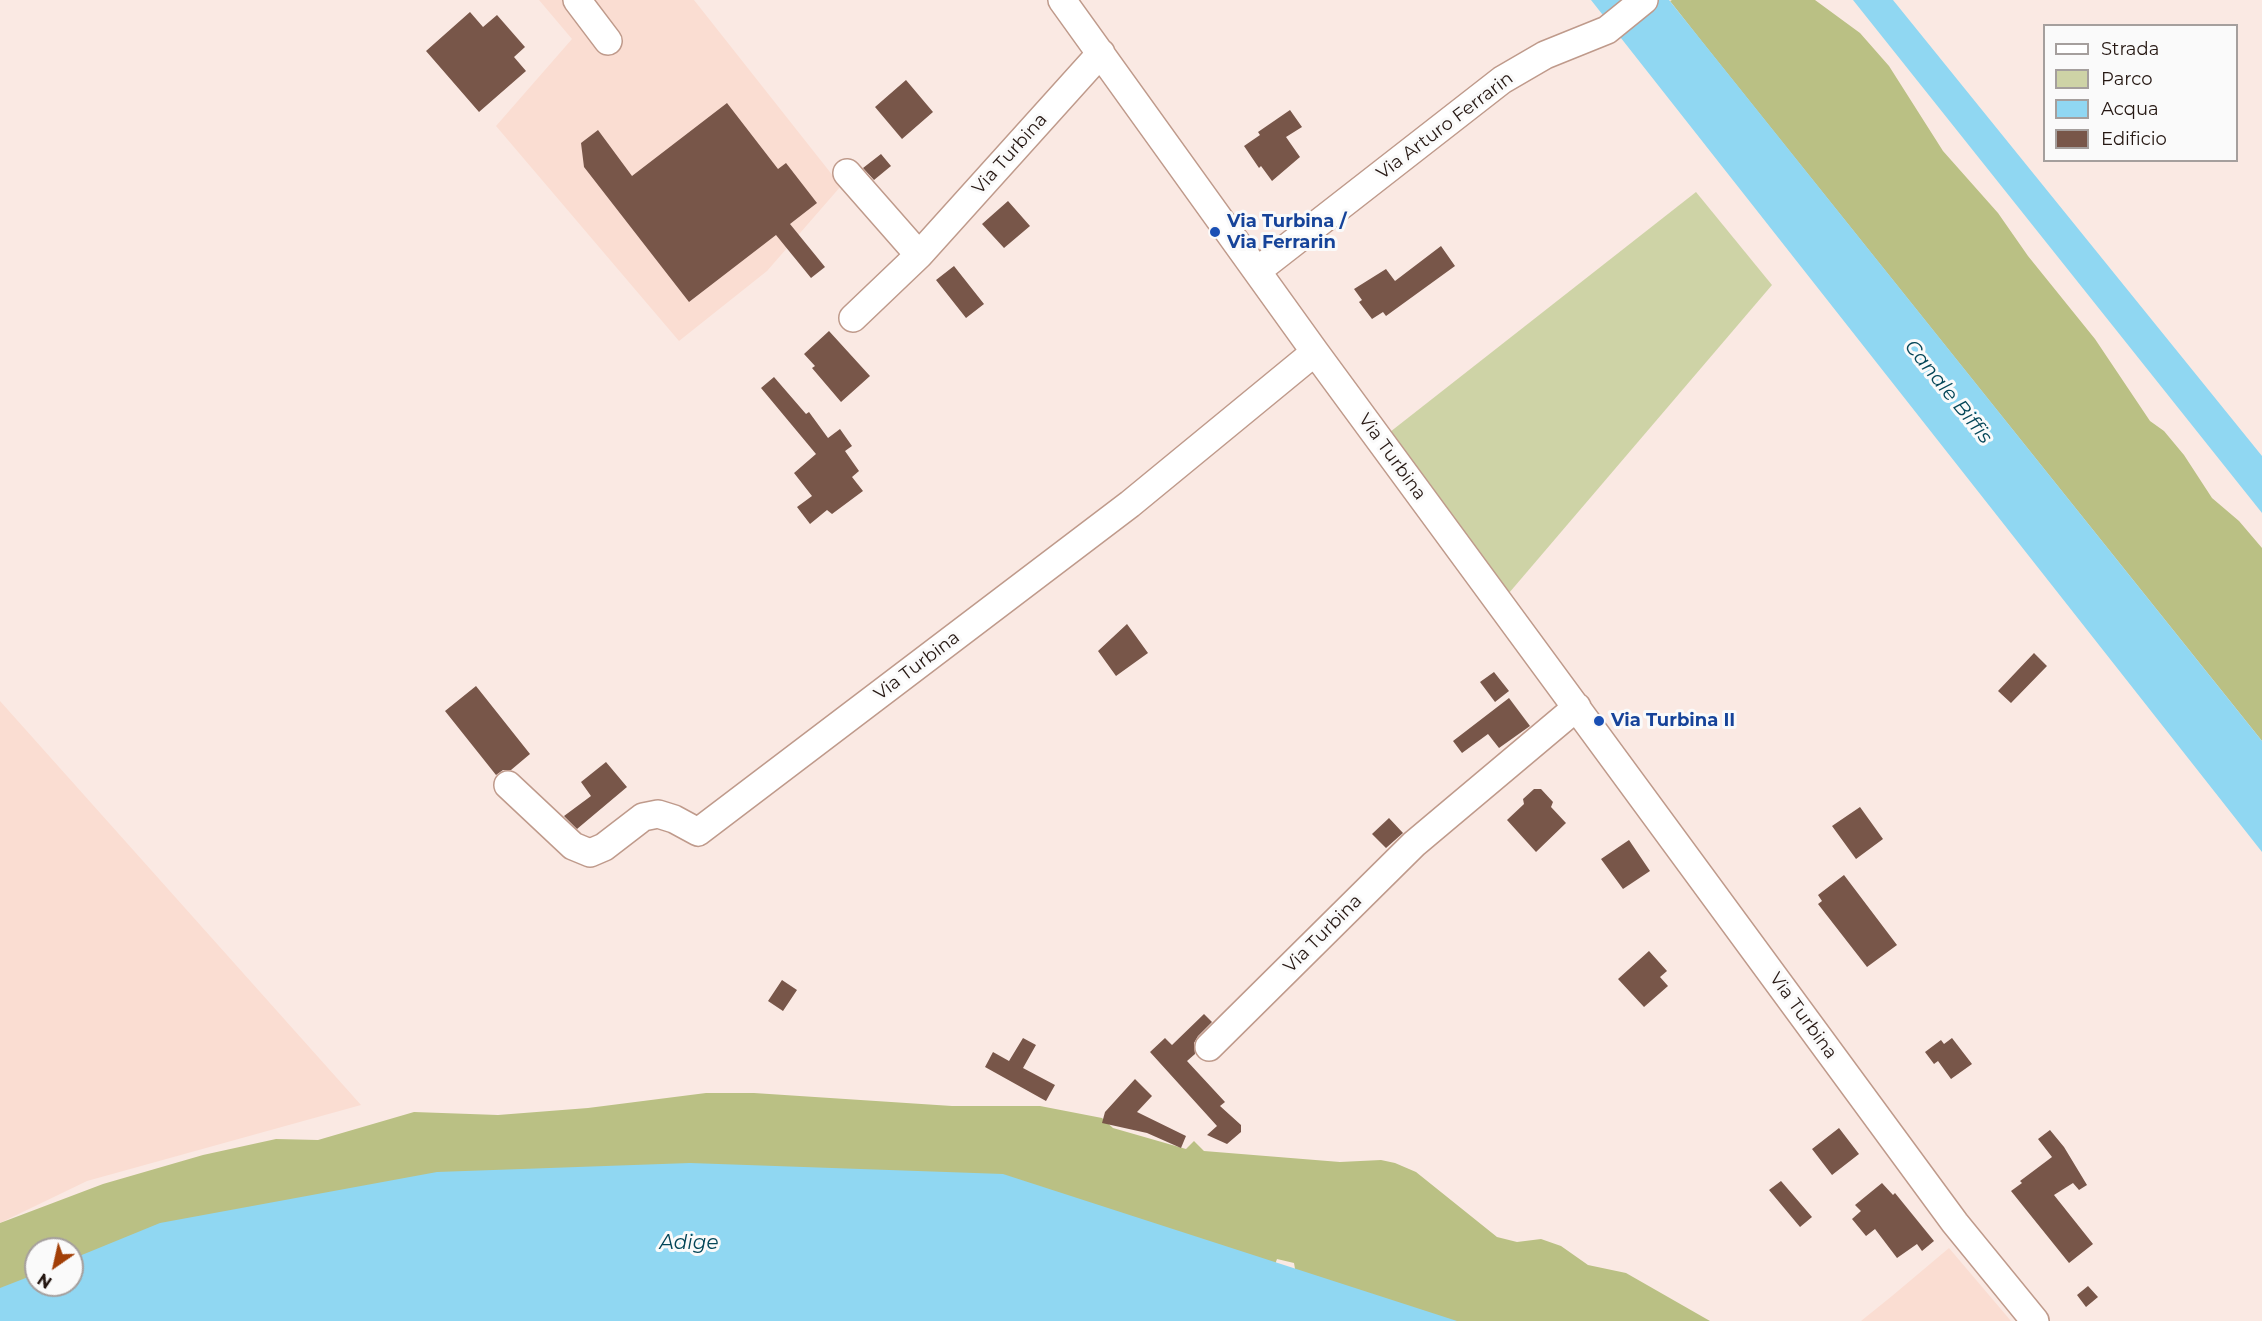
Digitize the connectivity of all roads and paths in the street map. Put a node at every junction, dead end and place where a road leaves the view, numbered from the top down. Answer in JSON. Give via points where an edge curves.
{"nodes":[{"id":1,"x":577,"y":0,"type":"edge"},
{"id":2,"x":1062,"y":0,"type":"edge"},
{"id":3,"x":1644,"y":0,"type":"edge"},
{"id":4,"x":608,"y":41,"type":"dead end"},
{"id":5,"x":1101,"y":53,"type":"junction"},
{"id":6,"x":846,"y":173,"type":"dead end"},
{"id":7,"x":919,"y":255,"type":"junction"},
{"id":8,"x":1257,"y":271,"type":"junction"},
{"id":9,"x":853,"y":318,"type":"dead end"},
{"id":10,"x":1315,"y":352,"type":"junction"},
{"id":11,"x":1577,"y":707,"type":"junction"},
{"id":12,"x":508,"y":785,"type":"dead end"},
{"id":13,"x":1209,"y":1047,"type":"dead end"},
{"id":14,"x":2035,"y":1321,"type":"edge"}],
"edges":[{"from":1,"to":4,"type":"street"},
{"from":2,"to":5,"type":"street","name":"Via Turbina"},
{"from":3,"to":8,"type":"street","name":"Via Arturo Ferrarin","via":[[1607,30],[1545,55],[1502,80]]},
{"from":5,"to":7,"type":"street","name":"Via Turbina"},
{"from":5,"to":8,"type":"street","name":"Via Turbina"},
{"from":6,"to":7,"type":"street"},
{"from":7,"to":9,"type":"street","name":"Via Turbina"},
{"from":8,"to":10,"type":"street","name":"Via Turbina"},
{"from":10,"to":11,"type":"street","name":"Via Turbina"},
{"from":10,"to":12,"type":"street","name":"Via Turbina","via":[[1130,504],[698,832],[658,814],[643,817],[604,848],[590,853],[573,846]]},
{"from":11,"to":13,"type":"street","name":"Via Turbina","via":[[1414,844]]},
{"from":11,"to":14,"type":"street","name":"Via Turbina","via":[[1955,1223]]}]}
